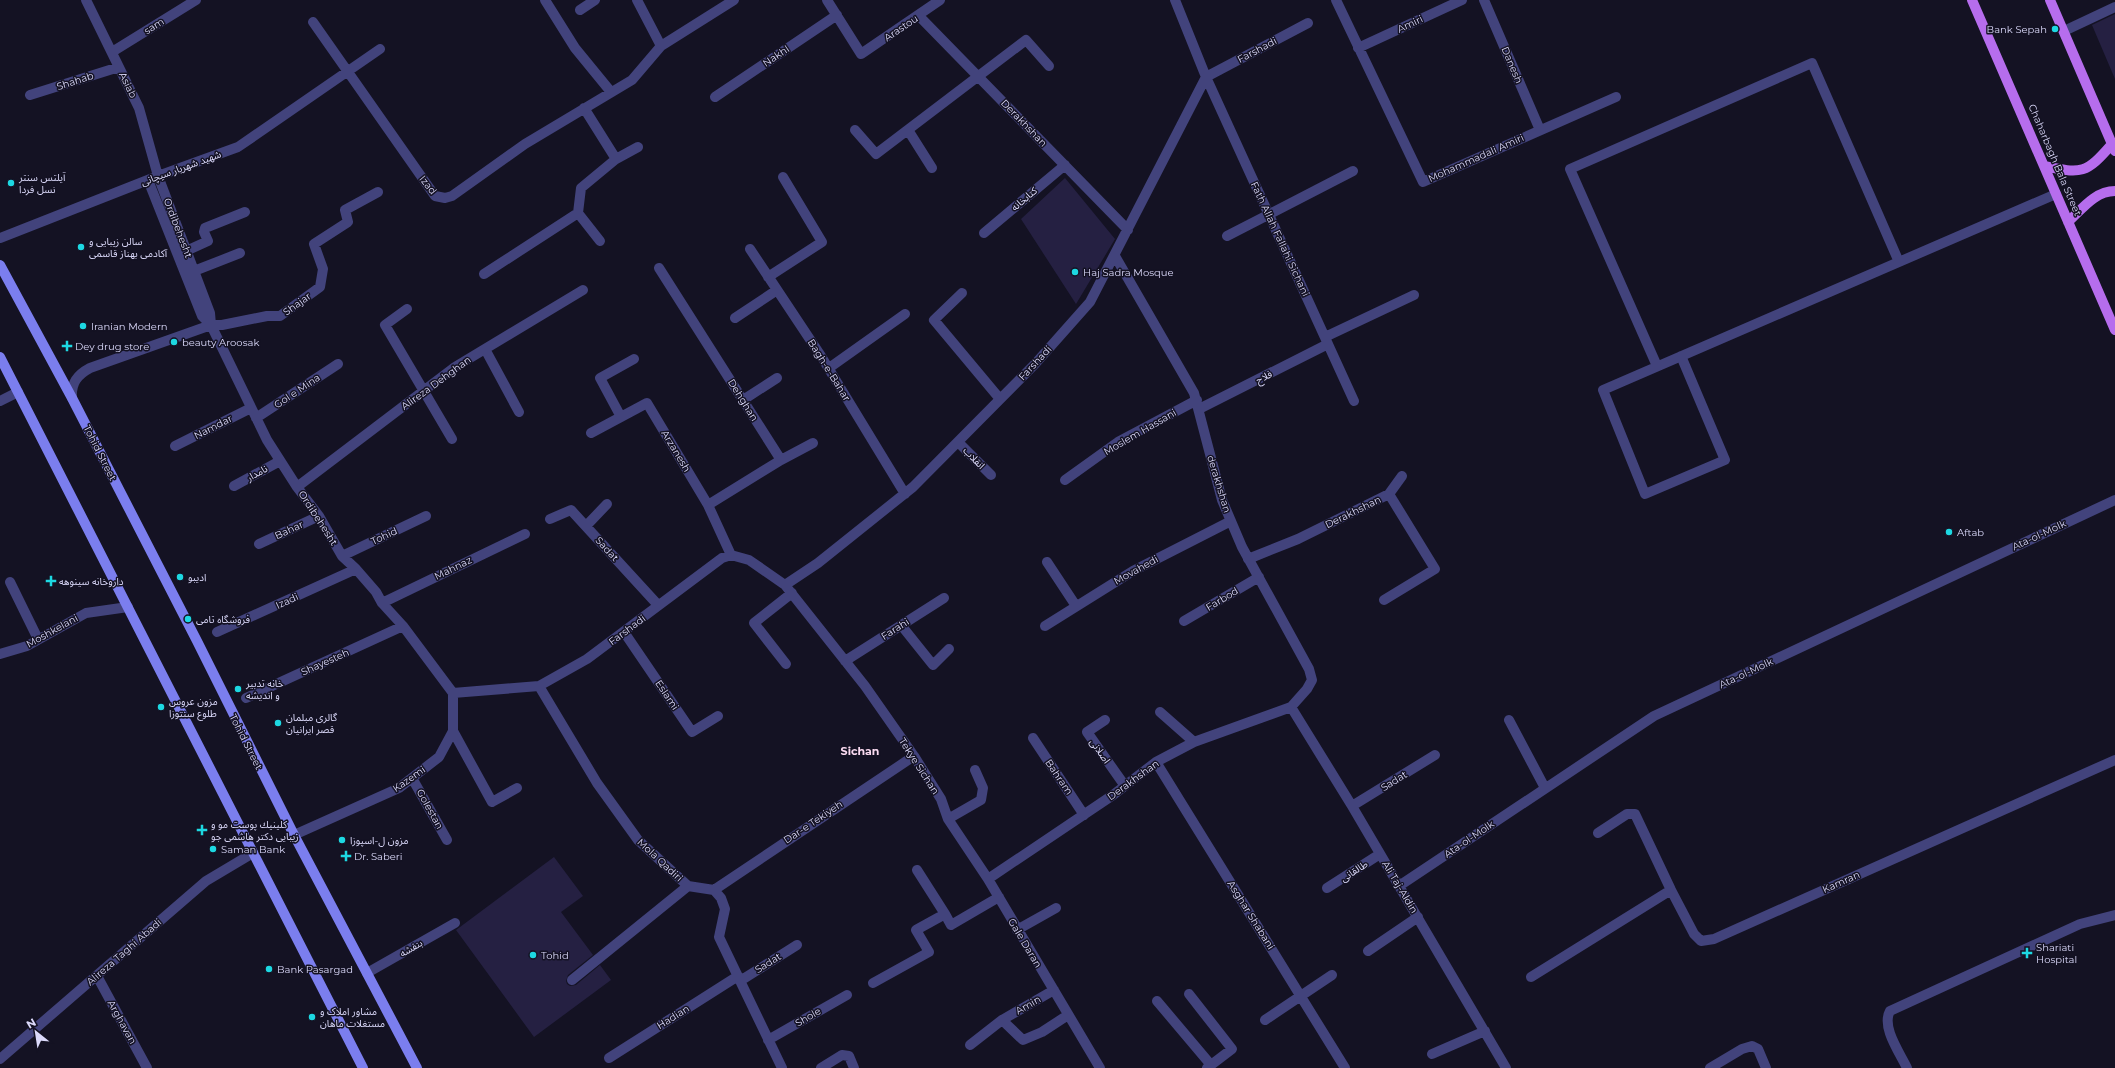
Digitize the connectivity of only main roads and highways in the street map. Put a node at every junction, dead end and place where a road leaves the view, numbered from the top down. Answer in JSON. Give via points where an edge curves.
{"nodes":[{"id":1,"x":1972,"y":0,"type":"edge"},
{"id":2,"x":2050,"y":0,"type":"edge"},
{"id":3,"x":2113,"y":143,"type":"edge"},
{"id":4,"x":2044,"y":166,"type":"junction"},
{"id":5,"x":2115,"y":191,"type":"edge"},
{"id":6,"x":2068,"y":222,"type":"junction"},
{"id":7,"x":0,"y":266,"type":"edge"},
{"id":8,"x":2115,"y":330,"type":"edge"},
{"id":9,"x":0,"y":357,"type":"edge"},
{"id":10,"x":363,"y":1068,"type":"edge"},
{"id":11,"x":417,"y":1068,"type":"edge"}],
"edges":[{"from":1,"to":4,"type":"main road","name":"Chaharbagh Bala Street"},
{"from":2,"to":3,"type":"main road"},
{"from":3,"to":4,"type":"main road","via":[[2094,165],[2073,172]]},
{"from":4,"to":6,"type":"main road","name":"Chaharbagh Bala Street"},
{"from":5,"to":6,"type":"main road","via":[[2105,191]]},
{"from":6,"to":8,"type":"main road","name":"Chaharbagh Bala Street"},
{"from":7,"to":11,"type":"main road","name":"Tohid Street","via":[[72,398],[294,835]]},
{"from":9,"to":10,"type":"main road"}]}
